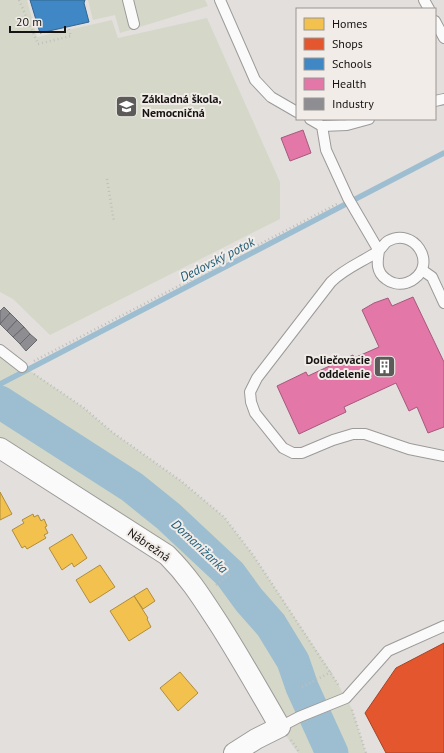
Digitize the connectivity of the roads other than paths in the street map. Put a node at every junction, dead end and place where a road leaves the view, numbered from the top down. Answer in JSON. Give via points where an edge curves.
{"nodes":[{"id":1,"x":128,"y":0,"type":"edge"},
{"id":2,"x":220,"y":0,"type":"edge"},
{"id":3,"x":436,"y":23,"type":"edge"},
{"id":4,"x":134,"y":24,"type":"dead end"},
{"id":5,"x":444,"y":38,"type":"edge"},
{"id":6,"x":296,"y":111,"type":"edge"},
{"id":7,"x":312,"y":120,"type":"edge"},
{"id":8,"x":365,"y":120,"type":"edge"},
{"id":9,"x":322,"y":126,"type":"junction"},
{"id":10,"x":379,"y":251,"type":"junction"},
{"id":11,"x":422,"y":270,"type":"junction"},
{"id":12,"x":444,"y":303,"type":"edge"},
{"id":13,"x":0,"y":350,"type":"edge"},
{"id":14,"x":22,"y":367,"type":"road end"},
{"id":15,"x":0,"y":448,"type":"edge"},
{"id":16,"x":444,"y":456,"type":"edge"},
{"id":17,"x":444,"y":626,"type":"edge"},
{"id":18,"x":280,"y":727,"type":"junction"},
{"id":19,"x":234,"y":753,"type":"edge"}],
"edges":[{"from":1,"to":4,"type":"lane"},
{"from":2,"to":6,"type":"lane","via":[[255,80],[271,97]]},
{"from":3,"to":5,"type":"lane"},
{"from":7,"to":9,"type":"lane"},
{"from":8,"to":9,"type":"lane","via":[[347,125]]},
{"from":9,"to":10,"type":"lane","via":[[326,150],[351,202]]},
{"from":10,"to":11,"type":"lane","via":[[387,241],[401,237],[413,241],[422,251]]},
{"from":10,"to":11,"type":"lane","via":[[379,270],[390,282],[401,284],[414,280]]},
{"from":10,"to":16,"type":"lane","via":[[339,274],[331,282],[257,378],[250,392],[251,402],[255,413],[282,448],[293,453],[302,453],[353,434],[365,434],[409,449]]},
{"from":11,"to":12,"type":"lane","via":[[432,277]]},
{"from":13,"to":14,"type":"lane"},
{"from":15,"to":18,"type":"street","name":"Nábrežná","via":[[167,555],[197,589],[243,661]]},
{"from":17,"to":18,"type":"lane","via":[[388,651],[346,698]]},
{"from":18,"to":19,"type":"street"}]}
